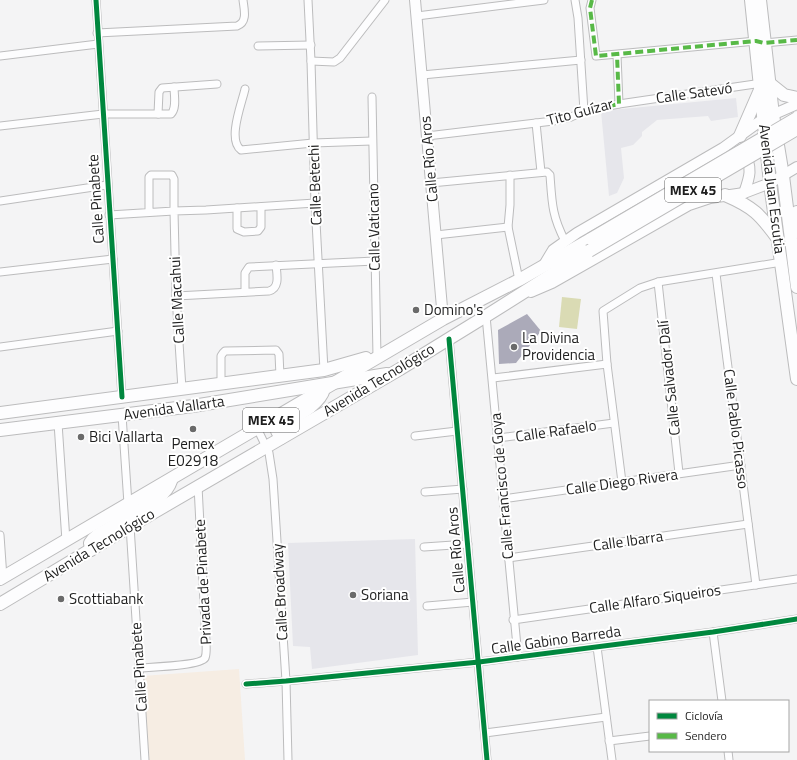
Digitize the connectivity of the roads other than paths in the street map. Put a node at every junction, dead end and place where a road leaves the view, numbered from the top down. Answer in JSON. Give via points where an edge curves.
{"nodes":[{"id":1,"x":96,"y":0,"type":"edge"},
{"id":2,"x":243,"y":0,"type":"edge"},
{"id":3,"x":308,"y":0,"type":"edge"},
{"id":4,"x":385,"y":0,"type":"edge"},
{"id":5,"x":415,"y":0,"type":"edge"},
{"id":6,"x":544,"y":0,"type":"edge"},
{"id":7,"x":575,"y":0,"type":"edge"},
{"id":8,"x":592,"y":0,"type":"edge"},
{"id":9,"x":751,"y":0,"type":"edge"},
{"id":10,"x":760,"y":0,"type":"edge"},
{"id":11,"x":417,"y":16,"type":"junction"},
{"id":12,"x":98,"y":33,"type":"junction"},
{"id":13,"x":797,"y":40,"type":"edge"},
{"id":14,"x":760,"y":42,"type":"junction"},
{"id":15,"x":98,"y":44,"type":"junction"},
{"id":16,"x":311,"y":45,"type":"junction"},
{"id":17,"x":258,"y":46,"type":"dead end"},
{"id":18,"x":617,"y":55,"type":"junction"},
{"id":19,"x":0,"y":56,"type":"edge"},
{"id":20,"x":581,"y":60,"type":"junction"},
{"id":21,"x":311,"y":61,"type":"junction"},
{"id":22,"x":422,"y":75,"type":"junction"},
{"id":23,"x":218,"y":84,"type":"dead end"},
{"id":24,"x":763,"y":85,"type":"junction"},
{"id":25,"x":174,"y":87,"type":"junction"},
{"id":26,"x":246,"y":89,"type":"dead end"},
{"id":27,"x":372,"y":97,"type":"dead end"},
{"id":28,"x":797,"y":98,"type":"edge"},
{"id":29,"x":619,"y":104,"type":"junction"},
{"id":30,"x":797,"y":104,"type":"edge"},
{"id":31,"x":584,"y":111,"type":"junction"},
{"id":32,"x":797,"y":113,"type":"edge"},
{"id":33,"x":103,"y":114,"type":"junction"},
{"id":34,"x":158,"y":114,"type":"junction"},
{"id":35,"x":768,"y":117,"type":"junction"},
{"id":36,"x":797,"y":118,"type":"edge"},
{"id":37,"x":797,"y":122,"type":"edge"},
{"id":38,"x":536,"y":123,"type":"junction"},
{"id":39,"x":0,"y":126,"type":"edge"},
{"id":40,"x":797,"y":129,"type":"edge"},
{"id":41,"x":427,"y":136,"type":"junction"},
{"id":42,"x":740,"y":136,"type":"junction"},
{"id":43,"x":372,"y":141,"type":"junction"},
{"id":44,"x":313,"y":143,"type":"junction"},
{"id":45,"x":728,"y":144,"type":"junction"},
{"id":46,"x":797,"y":167,"type":"edge"},
{"id":47,"x":541,"y":172,"type":"junction"},
{"id":48,"x":510,"y":175,"type":"junction"},
{"id":49,"x":783,"y":176,"type":"junction"},
{"id":50,"x":431,"y":183,"type":"junction"},
{"id":51,"x":770,"y":183,"type":"junction"},
{"id":52,"x":107,"y":185,"type":"junction"},
{"id":53,"x":744,"y":193,"type":"junction"},
{"id":54,"x":725,"y":195,"type":"junction"},
{"id":55,"x":0,"y":201,"type":"edge"},
{"id":56,"x":315,"y":203,"type":"junction"},
{"id":57,"x":260,"y":207,"type":"junction"},
{"id":58,"x":237,"y":208,"type":"junction"},
{"id":59,"x":174,"y":211,"type":"junction"},
{"id":60,"x":149,"y":212,"type":"junction"},
{"id":61,"x":797,"y":212,"type":"edge"},
{"id":62,"x":109,"y":215,"type":"junction"},
{"id":63,"x":508,"y":227,"type":"junction"},
{"id":64,"x":436,"y":235,"type":"junction"},
{"id":65,"x":779,"y":239,"type":"junction"},
{"id":66,"x":565,"y":241,"type":"junction"},
{"id":67,"x":590,"y":245,"type":"junction"},
{"id":68,"x":792,"y":251,"type":"junction"},
{"id":69,"x":113,"y":259,"type":"junction"},
{"id":70,"x":375,"y":261,"type":"junction"},
{"id":71,"x":782,"y":262,"type":"junction"},
{"id":72,"x":319,"y":264,"type":"junction"},
{"id":73,"x":276,"y":265,"type":"junction"},
{"id":74,"x":544,"y":265,"type":"junction"},
{"id":75,"x":0,"y":272,"type":"edge"},
{"id":76,"x":716,"y":274,"type":"junction"},
{"id":77,"x":519,"y":280,"type":"junction"},
{"id":78,"x":658,"y":282,"type":"junction"},
{"id":79,"x":797,"y":287,"type":"edge"},
{"id":80,"x":245,"y":292,"type":"junction"},
{"id":81,"x":521,"y":295,"type":"junction"},
{"id":82,"x":176,"y":296,"type":"junction"},
{"id":83,"x":486,"y":316,"type":"junction"},
{"id":84,"x":443,"y":319,"type":"junction"},
{"id":85,"x":118,"y":331,"type":"junction"},
{"id":86,"x":449,"y":339,"type":"junction"},
{"id":87,"x":0,"y":347,"type":"edge"},
{"id":88,"x":377,"y":357,"type":"junction"},
{"id":89,"x":607,"y":364,"type":"junction"},
{"id":90,"x":324,"y":370,"type":"junction"},
{"id":91,"x":394,"y":372,"type":"junction"},
{"id":92,"x":280,"y":376,"type":"junction"},
{"id":93,"x":493,"y":378,"type":"junction"},
{"id":94,"x":797,"y":378,"type":"edge"},
{"id":95,"x":221,"y":384,"type":"junction"},
{"id":96,"x":329,"y":386,"type":"junction"},
{"id":97,"x":182,"y":389,"type":"junction"},
{"id":98,"x":122,"y":397,"type":"junction"},
{"id":99,"x":0,"y":413,"type":"edge"},
{"id":100,"x":122,"y":415,"type":"junction"},
{"id":101,"x":614,"y":423,"type":"junction"},
{"id":102,"x":58,"y":424,"type":"junction"},
{"id":103,"x":256,"y":428,"type":"junction"},
{"id":104,"x":0,"y":430,"type":"edge"},
{"id":105,"x":458,"y":431,"type":"junction"},
{"id":106,"x":415,"y":436,"type":"dead end"},
{"id":107,"x":281,"y":438,"type":"junction"},
{"id":108,"x":498,"y":438,"type":"junction"},
{"id":109,"x":266,"y":446,"type":"junction"},
{"id":110,"x":741,"y":465,"type":"junction"},
{"id":111,"x":679,"y":473,"type":"junction"},
{"id":112,"x":172,"y":478,"type":"junction"},
{"id":113,"x":622,"y":482,"type":"junction"},
{"id":114,"x":198,"y":486,"type":"junction"},
{"id":115,"x":463,"y":489,"type":"junction"},
{"id":116,"x":425,"y":492,"type":"dead end"},
{"id":117,"x":503,"y":499,"type":"junction"},
{"id":118,"x":128,"y":504,"type":"junction"},
{"id":119,"x":748,"y":524,"type":"junction"},
{"id":120,"x":130,"y":526,"type":"junction"},
{"id":121,"x":0,"y":535,"type":"edge"},
{"id":122,"x":66,"y":541,"type":"junction"},
{"id":123,"x":468,"y":544,"type":"junction"},
{"id":124,"x":424,"y":547,"type":"dead end"},
{"id":125,"x":91,"y":550,"type":"junction"},
{"id":126,"x":508,"y":558,"type":"junction"},
{"id":127,"x":797,"y":578,"type":"edge"},
{"id":128,"x":1,"y":582,"type":"edge"},
{"id":129,"x":756,"y":585,"type":"junction"},
{"id":130,"x":473,"y":602,"type":"junction"},
{"id":131,"x":0,"y":604,"type":"edge"},
{"id":132,"x":427,"y":606,"type":"dead end"},
{"id":133,"x":797,"y":619,"type":"edge"},
{"id":134,"x":514,"y":620,"type":"junction"},
{"id":135,"x":713,"y":632,"type":"junction"},
{"id":136,"x":597,"y":646,"type":"junction"},
{"id":137,"x":518,"y":657,"type":"junction"},
{"id":138,"x":479,"y":662,"type":"junction"},
{"id":139,"x":139,"y":668,"type":"junction"},
{"id":140,"x":286,"y":681,"type":"junction"},
{"id":141,"x":246,"y":684,"type":"dead end"},
{"id":142,"x":722,"y":700,"type":"edge"},
{"id":143,"x":606,"y":717,"type":"junction"},
{"id":144,"x":485,"y":733,"type":"junction"},
{"id":145,"x":649,"y":736,"type":"edge"},
{"id":146,"x":609,"y":741,"type":"junction"},
{"id":147,"x":145,"y":760,"type":"edge"},
{"id":148,"x":288,"y":760,"type":"edge"},
{"id":149,"x":487,"y":760,"type":"edge"},
{"id":150,"x":612,"y":760,"type":"edge"}],
"edges":[{"from":1,"to":12,"type":"street","name":"Calle Pinabete"},
{"from":2,"to":12,"type":"street","via":[[243,22],[237,26]]},
{"from":3,"to":16,"type":"street","name":"Calle Betechi"},
{"from":4,"to":21,"type":"street","via":[[340,58],[334,62]]},
{"from":5,"to":11,"type":"street","name":"Calle Río Aros"},
{"from":6,"to":11,"type":"street"},
{"from":7,"to":20,"type":"street"},
{"from":8,"to":18,"type":"street","via":[[590,8],[596,56]]},
{"from":9,"to":14,"type":"main road","name":"Avenida Juan Escutia"},
{"from":10,"to":14,"type":"main road","name":"Avenida Juan Escutia"},
{"from":11,"to":22,"type":"street","name":"Calle Río Aros"},
{"from":12,"to":15,"type":"street","name":"Calle Pinabete"},
{"from":13,"to":14,"type":"street"},
{"from":14,"to":18,"type":"street"},
{"from":14,"to":24,"type":"main road","name":"Avenida Juan Escutia"},
{"from":15,"to":19,"type":"street"},
{"from":15,"to":33,"type":"street","name":"Calle Pinabete"},
{"from":16,"to":17,"type":"street"},
{"from":16,"to":21,"type":"street","name":"Calle Betechi"},
{"from":18,"to":29,"type":"street","name":"Tito Guízar"},
{"from":20,"to":22,"type":"street"},
{"from":20,"to":31,"type":"street"},
{"from":21,"to":44,"type":"street","name":"Calle Betechi"},
{"from":22,"to":41,"type":"street","name":"Calle Río Aros"},
{"from":23,"to":25,"type":"street"},
{"from":24,"to":28,"type":"main road"},
{"from":24,"to":29,"type":"street","name":"Calle Satevó"},
{"from":24,"to":35,"type":"main road","name":"Avenida Juan Escutia"},
{"from":24,"to":42,"type":"main road"},
{"from":25,"to":34,"type":"street","via":[[162,88],[159,91]]},
{"from":25,"to":34,"type":"street","via":[[173,112]]},
{"from":26,"to":44,"type":"street","via":[[235,129],[235,139],[241,150]]},
{"from":27,"to":43,"type":"street","name":"Calle Vaticano"},
{"from":29,"to":31,"type":"street","name":"Tito Guízar"},
{"from":30,"to":35,"type":"street"},
{"from":31,"to":38,"type":"street","name":"Tito Guízar","via":[[571,118]]},
{"from":32,"to":37,"type":"street"},
{"from":33,"to":34,"type":"street"},
{"from":33,"to":39,"type":"street"},
{"from":33,"to":52,"type":"street","name":"Calle Pinabete"},
{"from":35,"to":42,"type":"street"},
{"from":35,"to":49,"type":"main road","name":"Avenida Juan Escutia"},
{"from":35,"to":51,"type":"main road","name":"Avenida Juan Escutia"},
{"from":36,"to":67,"type":"main road","name":"Avenida Tecnológico","number":"MEX 45","bridge":true},
{"from":38,"to":41,"type":"street","name":"Tito Guízar"},
{"from":38,"to":47,"type":"street"},
{"from":40,"to":67,"type":"main road","name":"Avenida Tecnológico","number":"MEX 45","bridge":true},
{"from":41,"to":50,"type":"street","name":"Calle Río Aros"},
{"from":42,"to":45,"type":"street"},
{"from":43,"to":44,"type":"street"},
{"from":43,"to":70,"type":"street","name":"Calle Vaticano"},
{"from":44,"to":56,"type":"street","name":"Calle Betechi"},
{"from":45,"to":53,"type":"street","via":[[742,153],[749,163],[750,177]]},
{"from":45,"to":66,"type":"street"},
{"from":46,"to":49,"type":"street"},
{"from":47,"to":48,"type":"street"},
{"from":47,"to":66,"type":"street","via":[[550,175],[553,211]]},
{"from":48,"to":50,"type":"street"},
{"from":48,"to":63,"type":"street"},
{"from":49,"to":51,"type":"street"},
{"from":49,"to":68,"type":"main road","name":"Avenida Juan Escutia"},
{"from":50,"to":64,"type":"street","name":"Calle Río Aros"},
{"from":51,"to":53,"type":"street"},
{"from":51,"to":65,"type":"main road","name":"Avenida Juan Escutia"},
{"from":52,"to":55,"type":"street"},
{"from":52,"to":62,"type":"street","name":"Calle Pinabete"},
{"from":53,"to":54,"type":"street"},
{"from":54,"to":65,"type":"main road","via":[[749,206]]},
{"from":54,"to":81,"type":"street","via":[[689,204],[552,283]]},
{"from":56,"to":57,"type":"street"},
{"from":56,"to":72,"type":"street","name":"Calle Betechi"},
{"from":57,"to":58,"type":"street"},
{"from":57,"to":58,"type":"street","via":[[261,227],[258,231],[244,232],[237,229]]},
{"from":58,"to":59,"type":"street"},
{"from":59,"to":60,"type":"street"},
{"from":59,"to":60,"type":"street","name":"Calle Macahui","via":[[172,175],[151,175]]},
{"from":59,"to":82,"type":"street","name":"Calle Macahui"},
{"from":60,"to":62,"type":"street"},
{"from":61,"to":68,"type":"main road"},
{"from":62,"to":69,"type":"street","name":"Calle Pinabete"},
{"from":63,"to":64,"type":"street"},
{"from":63,"to":77,"type":"street"},
{"from":64,"to":84,"type":"street","name":"Calle Río Aros"},
{"from":65,"to":71,"type":"main road","name":"Avenida Juan Escutia"},
{"from":66,"to":74,"type":"street","via":[[553,250]]},
{"from":67,"to":74,"type":"main road","name":"Avenida Tecnológico","number":"MEX 45"},
{"from":67,"to":81,"type":"main road","name":"Avenida Tecnológico","number":"MEX 45"},
{"from":68,"to":79,"type":"main road","name":"Avenida Juan Escutia"},
{"from":69,"to":75,"type":"street"},
{"from":69,"to":85,"type":"street","name":"Calle Pinabete"},
{"from":70,"to":72,"type":"street"},
{"from":70,"to":88,"type":"street","name":"Calle Vaticano"},
{"from":71,"to":76,"type":"street"},
{"from":71,"to":94,"type":"main road","name":"Avenida Juan Escutia"},
{"from":72,"to":73,"type":"street"},
{"from":72,"to":90,"type":"street","name":"Calle Betechi"},
{"from":73,"to":80,"type":"street","via":[[247,268]]},
{"from":73,"to":80,"type":"street","via":[[277,283],[273,290]]},
{"from":74,"to":77,"type":"main road","name":"Avenida Tecnológico","number":"MEX 45"},
{"from":76,"to":78,"type":"street"},
{"from":76,"to":110,"type":"street","name":"Calle Pablo Picasso"},
{"from":77,"to":84,"type":"main road","name":"Avenida Tecnológico","number":"MEX 45"},
{"from":78,"to":89,"type":"street","via":[[640,288],[603,311]]},
{"from":78,"to":111,"type":"street","name":"Calle Salvador Dalí"},
{"from":80,"to":82,"type":"street"},
{"from":81,"to":83,"type":"main road","name":"Avenida Tecnológico","number":"MEX 45"},
{"from":82,"to":97,"type":"street","name":"Calle Macahui"},
{"from":83,"to":86,"type":"main road","name":"Avenida Tecnológico","number":"MEX 45"},
{"from":83,"to":93,"type":"street","name":"Calle Francisco de Goya"},
{"from":84,"to":88,"type":"main road","name":"Avenida Tecnológico","number":"MEX 45"},
{"from":85,"to":87,"type":"street"},
{"from":85,"to":98,"type":"street","name":"Calle Pinabete"},
{"from":86,"to":91,"type":"main road","name":"Avenida Tecnológico","number":"MEX 45"},
{"from":86,"to":105,"type":"street","name":"Calle Río Aros"},
{"from":88,"to":90,"type":"main road","name":"Avenida Vallarta"},
{"from":88,"to":96,"type":"main road","name":"Avenida Tecnológico","number":"MEX 45"},
{"from":89,"to":93,"type":"street"},
{"from":89,"to":101,"type":"street"},
{"from":90,"to":92,"type":"main road","name":"Avenida Vallarta"},
{"from":91,"to":96,"type":"main road","name":"Avenida Vallarta"},
{"from":91,"to":107,"type":"main road","name":"Avenida Tecnológico","number":"MEX 45"},
{"from":92,"to":95,"type":"main road","name":"Avenida Vallarta"},
{"from":92,"to":95,"type":"street","via":[[279,354],[276,350],[223,352]]},
{"from":93,"to":108,"type":"street","name":"Calle Francisco de Goya"},
{"from":95,"to":97,"type":"main road","name":"Avenida Vallarta"},
{"from":96,"to":100,"type":"main road","name":"Avenida Vallarta"},
{"from":96,"to":103,"type":"main road","name":"Avenida Tecnológico","number":"MEX 45"},
{"from":96,"to":107,"type":"main road","via":[[317,402],[278,427],[277,431]]},
{"from":97,"to":98,"type":"main road","name":"Avenida Vallarta"},
{"from":98,"to":99,"type":"main road","name":"Avenida Vallarta"},
{"from":100,"to":102,"type":"main road","name":"Avenida Vallarta"},
{"from":100,"to":118,"type":"street"},
{"from":101,"to":108,"type":"street","name":"Calle Rafaelo"},
{"from":101,"to":113,"type":"street"},
{"from":102,"to":104,"type":"main road","name":"Avenida Vallarta"},
{"from":102,"to":122,"type":"street"},
{"from":103,"to":109,"type":"street","name":"Calle Broadway"},
{"from":103,"to":112,"type":"main road","name":"Avenida Tecnológico","number":"MEX 45"},
{"from":105,"to":106,"type":"street"},
{"from":105,"to":115,"type":"street","name":"Calle Río Aros"},
{"from":107,"to":109,"type":"main road","name":"Avenida Tecnológico","number":"MEX 45"},
{"from":108,"to":117,"type":"street","name":"Calle Francisco de Goya"},
{"from":109,"to":114,"type":"main road","name":"Avenida Tecnológico","number":"MEX 45"},
{"from":109,"to":140,"type":"street","name":"Calle Broadway","via":[[273,479]]},
{"from":110,"to":111,"type":"street","name":"Calle Diego Rivera"},
{"from":110,"to":119,"type":"street","name":"Calle Pablo Picasso"},
{"from":111,"to":113,"type":"street","name":"Calle Diego Rivera"},
{"from":112,"to":118,"type":"main road","name":"Avenida Tecnológico","number":"MEX 45"},
{"from":112,"to":120,"type":"main road","via":[[170,485],[160,496],[132,514]]},
{"from":113,"to":117,"type":"street","name":"Calle Diego Rivera"},
{"from":114,"to":120,"type":"main road","name":"Avenida Tecnológico","number":"MEX 45"},
{"from":114,"to":139,"type":"street","name":"Privada de Pinabete","via":[[205,658],[185,665]]},
{"from":115,"to":116,"type":"street"},
{"from":115,"to":123,"type":"street","name":"Calle Río Aros"},
{"from":117,"to":126,"type":"street","name":"Calle Francisco de Goya"},
{"from":118,"to":122,"type":"main road","name":"Avenida Tecnológico","number":"MEX 45"},
{"from":118,"to":125,"type":"main road","via":[[123,520],[93,538],[90,543]]},
{"from":119,"to":126,"type":"street","name":"Calle Ibarra"},
{"from":119,"to":129,"type":"street","name":"Calle Pablo Picasso"},
{"from":120,"to":125,"type":"main road","name":"Avenida Tecnológico","number":"MEX 45"},
{"from":120,"to":139,"type":"street","name":"Calle Pinabete"},
{"from":121,"to":128,"type":"street"},
{"from":122,"to":128,"type":"main road","name":"Avenida Tecnológico","number":"MEX 45"},
{"from":123,"to":124,"type":"street"},
{"from":123,"to":130,"type":"street","name":"Calle Río Aros"},
{"from":125,"to":131,"type":"main road","name":"Avenida Tecnológico","number":"MEX 45"},
{"from":126,"to":134,"type":"street","name":"Calle Francisco de Goya"},
{"from":127,"to":129,"type":"street","name":"Calle Alfaro Siqueiros"},
{"from":129,"to":134,"type":"street","name":"Calle Alfaro Siqueiros"},
{"from":130,"to":132,"type":"street"},
{"from":130,"to":138,"type":"street","name":"Calle Río Aros"},
{"from":133,"to":135,"type":"street","name":"Calle Gabino Barreda"},
{"from":134,"to":137,"type":"street","name":"Calle Francisco de Goya"},
{"from":135,"to":136,"type":"street","name":"Calle Gabino Barreda"},
{"from":135,"to":142,"type":"street"},
{"from":136,"to":137,"type":"street","name":"Calle Gabino Barreda"},
{"from":136,"to":143,"type":"street"},
{"from":137,"to":138,"type":"street","name":"Calle Gabino Barreda"},
{"from":138,"to":140,"type":"street","name":"Calle Gabino Barreda"},
{"from":138,"to":144,"type":"street","name":"Calle Río Aros"},
{"from":139,"to":147,"type":"street","name":"Calle Pinabete"},
{"from":140,"to":141,"type":"street","name":"Calle Gabino Barreda"},
{"from":140,"to":148,"type":"street","name":"Calle Broadway"},
{"from":143,"to":144,"type":"street"},
{"from":143,"to":146,"type":"street"},
{"from":144,"to":149,"type":"street","name":"Calle Río Aros"},
{"from":145,"to":146,"type":"street"},
{"from":146,"to":150,"type":"street"}]}
